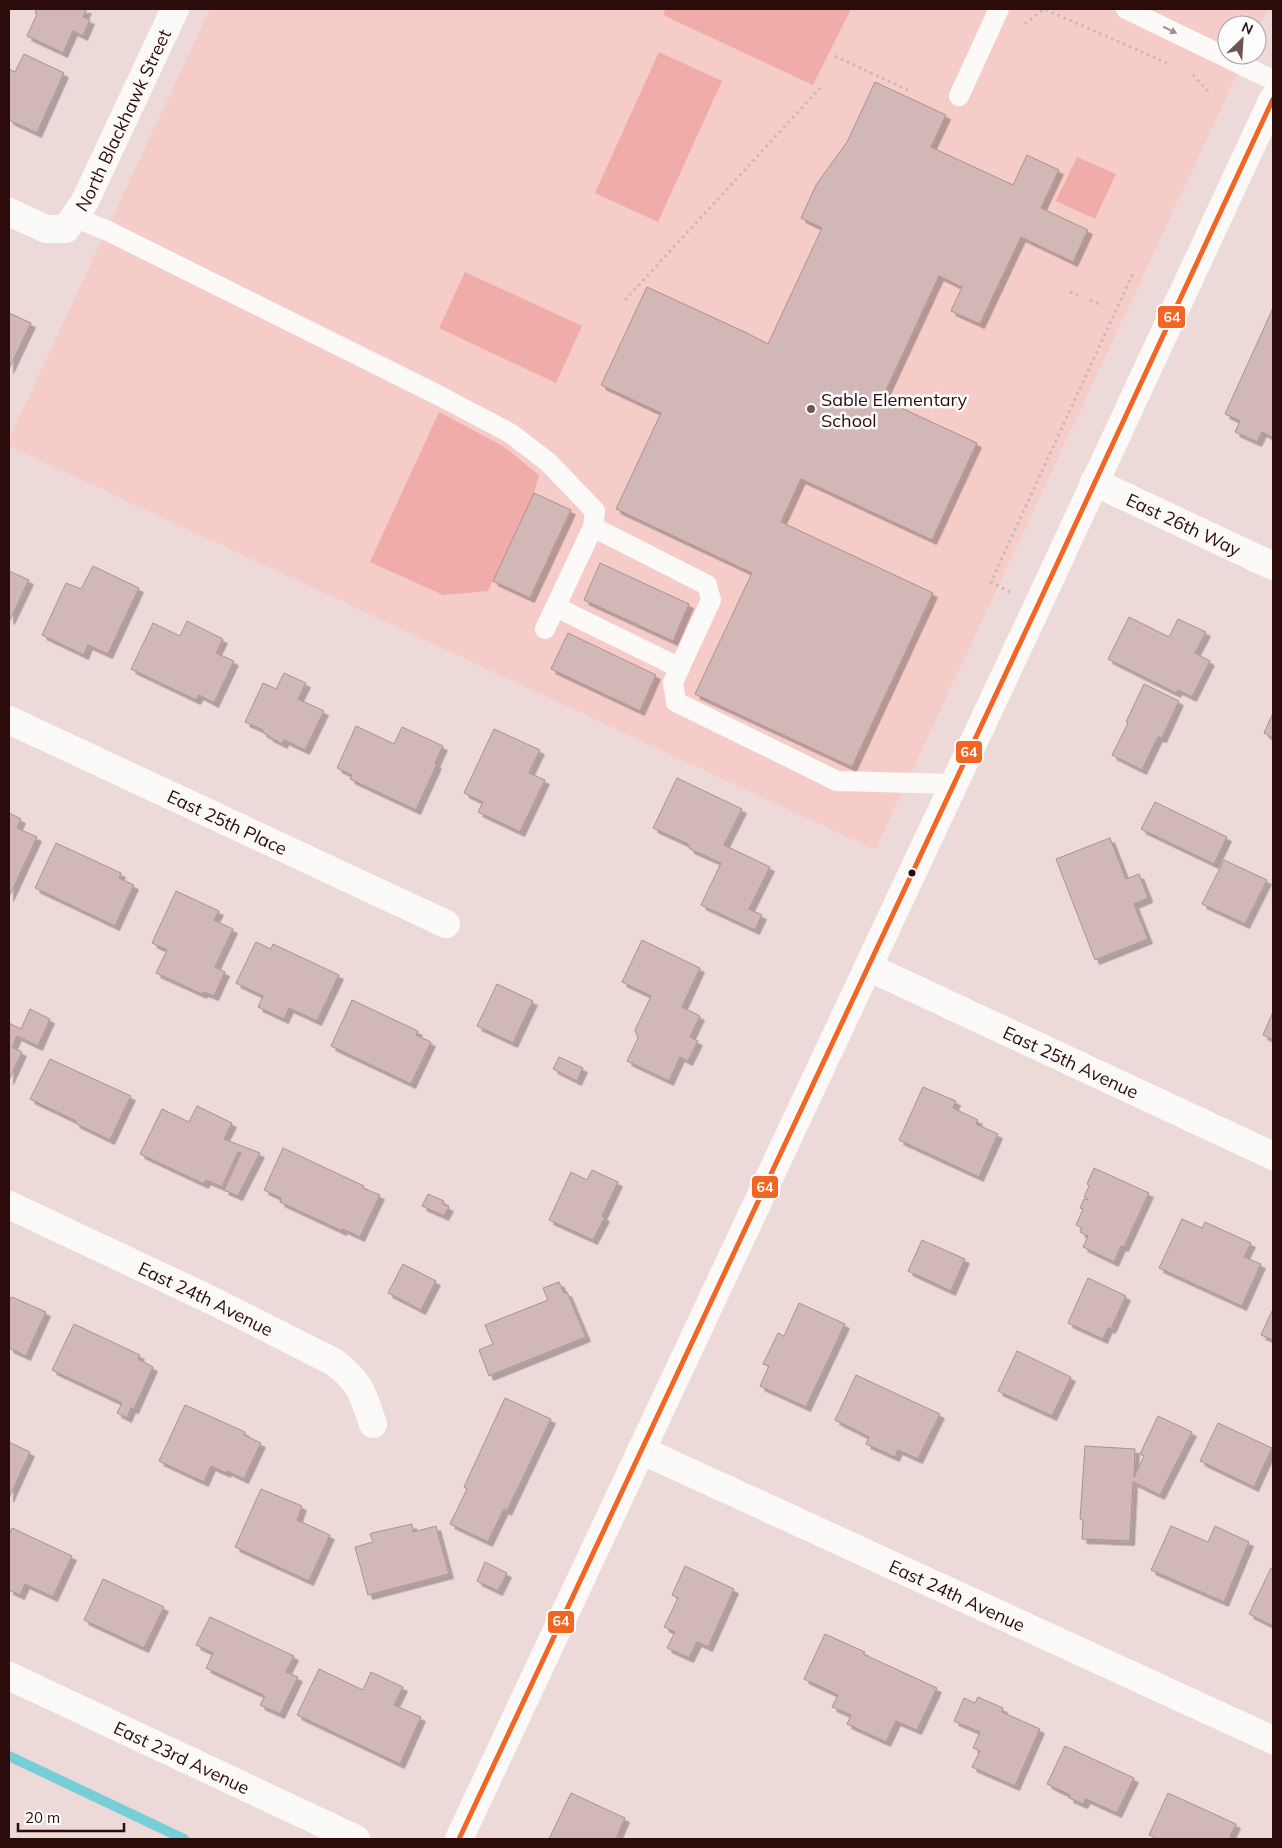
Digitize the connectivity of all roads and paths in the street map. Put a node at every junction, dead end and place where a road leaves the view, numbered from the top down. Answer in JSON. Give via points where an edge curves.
{"nodes":[{"id":1,"x":175,"y":9,"type":"edge"},
{"id":2,"x":999,"y":9,"type":"edge"},
{"id":3,"x":1044,"y":9,"type":"edge"},
{"id":4,"x":1126,"y":9,"type":"edge"},
{"id":5,"x":1019,"y":28,"type":"dead end"},
{"id":6,"x":835,"y":56,"type":"dead end"},
{"id":7,"x":1172,"y":66,"type":"dead end"},
{"id":8,"x":1187,"y":72,"type":"dead end"},
{"id":9,"x":1273,"y":80,"type":"edge"},
{"id":10,"x":820,"y":88,"type":"dead end"},
{"id":11,"x":910,"y":91,"type":"dead end"},
{"id":12,"x":1210,"y":93,"type":"dead end"},
{"id":13,"x":958,"y":96,"type":"dead end"},
{"id":14,"x":1273,"y":99,"type":"edge"},
{"id":15,"x":9,"y":212,"type":"edge"},
{"id":16,"x":70,"y":223,"type":"junction"},
{"id":17,"x":1134,"y":271,"type":"dead end"},
{"id":18,"x":1070,"y":292,"type":"dead end"},
{"id":19,"x":1078,"y":295,"type":"dead end"},
{"id":20,"x":625,"y":300,"type":"dead end"},
{"id":21,"x":1090,"y":300,"type":"dead end"},
{"id":22,"x":1102,"y":306,"type":"dead end"},
{"id":23,"x":1094,"y":482,"type":"junction"},
{"id":24,"x":593,"y":527,"type":"junction"},
{"id":25,"x":1273,"y":566,"type":"edge"},
{"id":26,"x":991,"y":582,"type":"dead end"},
{"id":27,"x":556,"y":607,"type":"junction"},
{"id":28,"x":545,"y":629,"type":"dead end"},
{"id":29,"x":680,"y":668,"type":"junction"},
{"id":30,"x":9,"y":720,"type":"edge"},
{"id":31,"x":954,"y":784,"type":"junction"},
{"id":32,"x":446,"y":924,"type":"dead end"},
{"id":33,"x":868,"y":967,"type":"junction"},
{"id":34,"x":1273,"y":1156,"type":"edge"},
{"id":35,"x":9,"y":1205,"type":"edge"},
{"id":36,"x":373,"y":1424,"type":"dead end"},
{"id":37,"x":641,"y":1450,"type":"junction"},
{"id":38,"x":9,"y":1676,"type":"edge"},
{"id":39,"x":1273,"y":1740,"type":"edge"},
{"id":40,"x":356,"y":1839,"type":"edge"},
{"id":41,"x":459,"y":1839,"type":"edge"}],
"edges":[{"from":1,"to":16,"type":"street","name":"North Blackhawk Street","via":[[85,201]]},
{"from":2,"to":13,"type":"lane"},
{"from":3,"to":5,"type":"path"},
{"from":3,"to":7,"type":"path"},
{"from":4,"to":9,"type":"lane","one_way":true},
{"from":6,"to":11,"type":"path"},
{"from":8,"to":12,"type":"path","via":[[1193,74]]},
{"from":10,"to":20,"type":"path"},
{"from":14,"to":23,"type":"street"},
{"from":15,"to":16,"type":"street","via":[[46,228]]},
{"from":16,"to":24,"type":"lane","via":[[108,231],[510,433],[548,462],[596,511]]},
{"from":17,"to":26,"type":"path"},
{"from":18,"to":19,"type":"path"},
{"from":21,"to":22,"type":"path"},
{"from":23,"to":25,"type":"street","name":"East 26th Way"},
{"from":23,"to":31,"type":"street"},
{"from":24,"to":27,"type":"lane"},
{"from":24,"to":29,"type":"lane","via":[[707,585],[711,600]]},
{"from":27,"to":28,"type":"lane"},
{"from":27,"to":29,"type":"lane"},
{"from":29,"to":31,"type":"lane","via":[[673,682],[676,702],[837,781]]},
{"from":30,"to":32,"type":"street","name":"East 25th Place"},
{"from":31,"to":33,"type":"street"},
{"from":33,"to":34,"type":"street","name":"East 25th Avenue"},
{"from":33,"to":37,"type":"street"},
{"from":35,"to":36,"type":"street","name":"East 24th Avenue","via":[[334,1362],[351,1375],[361,1389]]},
{"from":37,"to":39,"type":"street","name":"East 24th Avenue"},
{"from":37,"to":41,"type":"street"},
{"from":38,"to":40,"type":"street","name":"East 23rd Avenue"}]}
